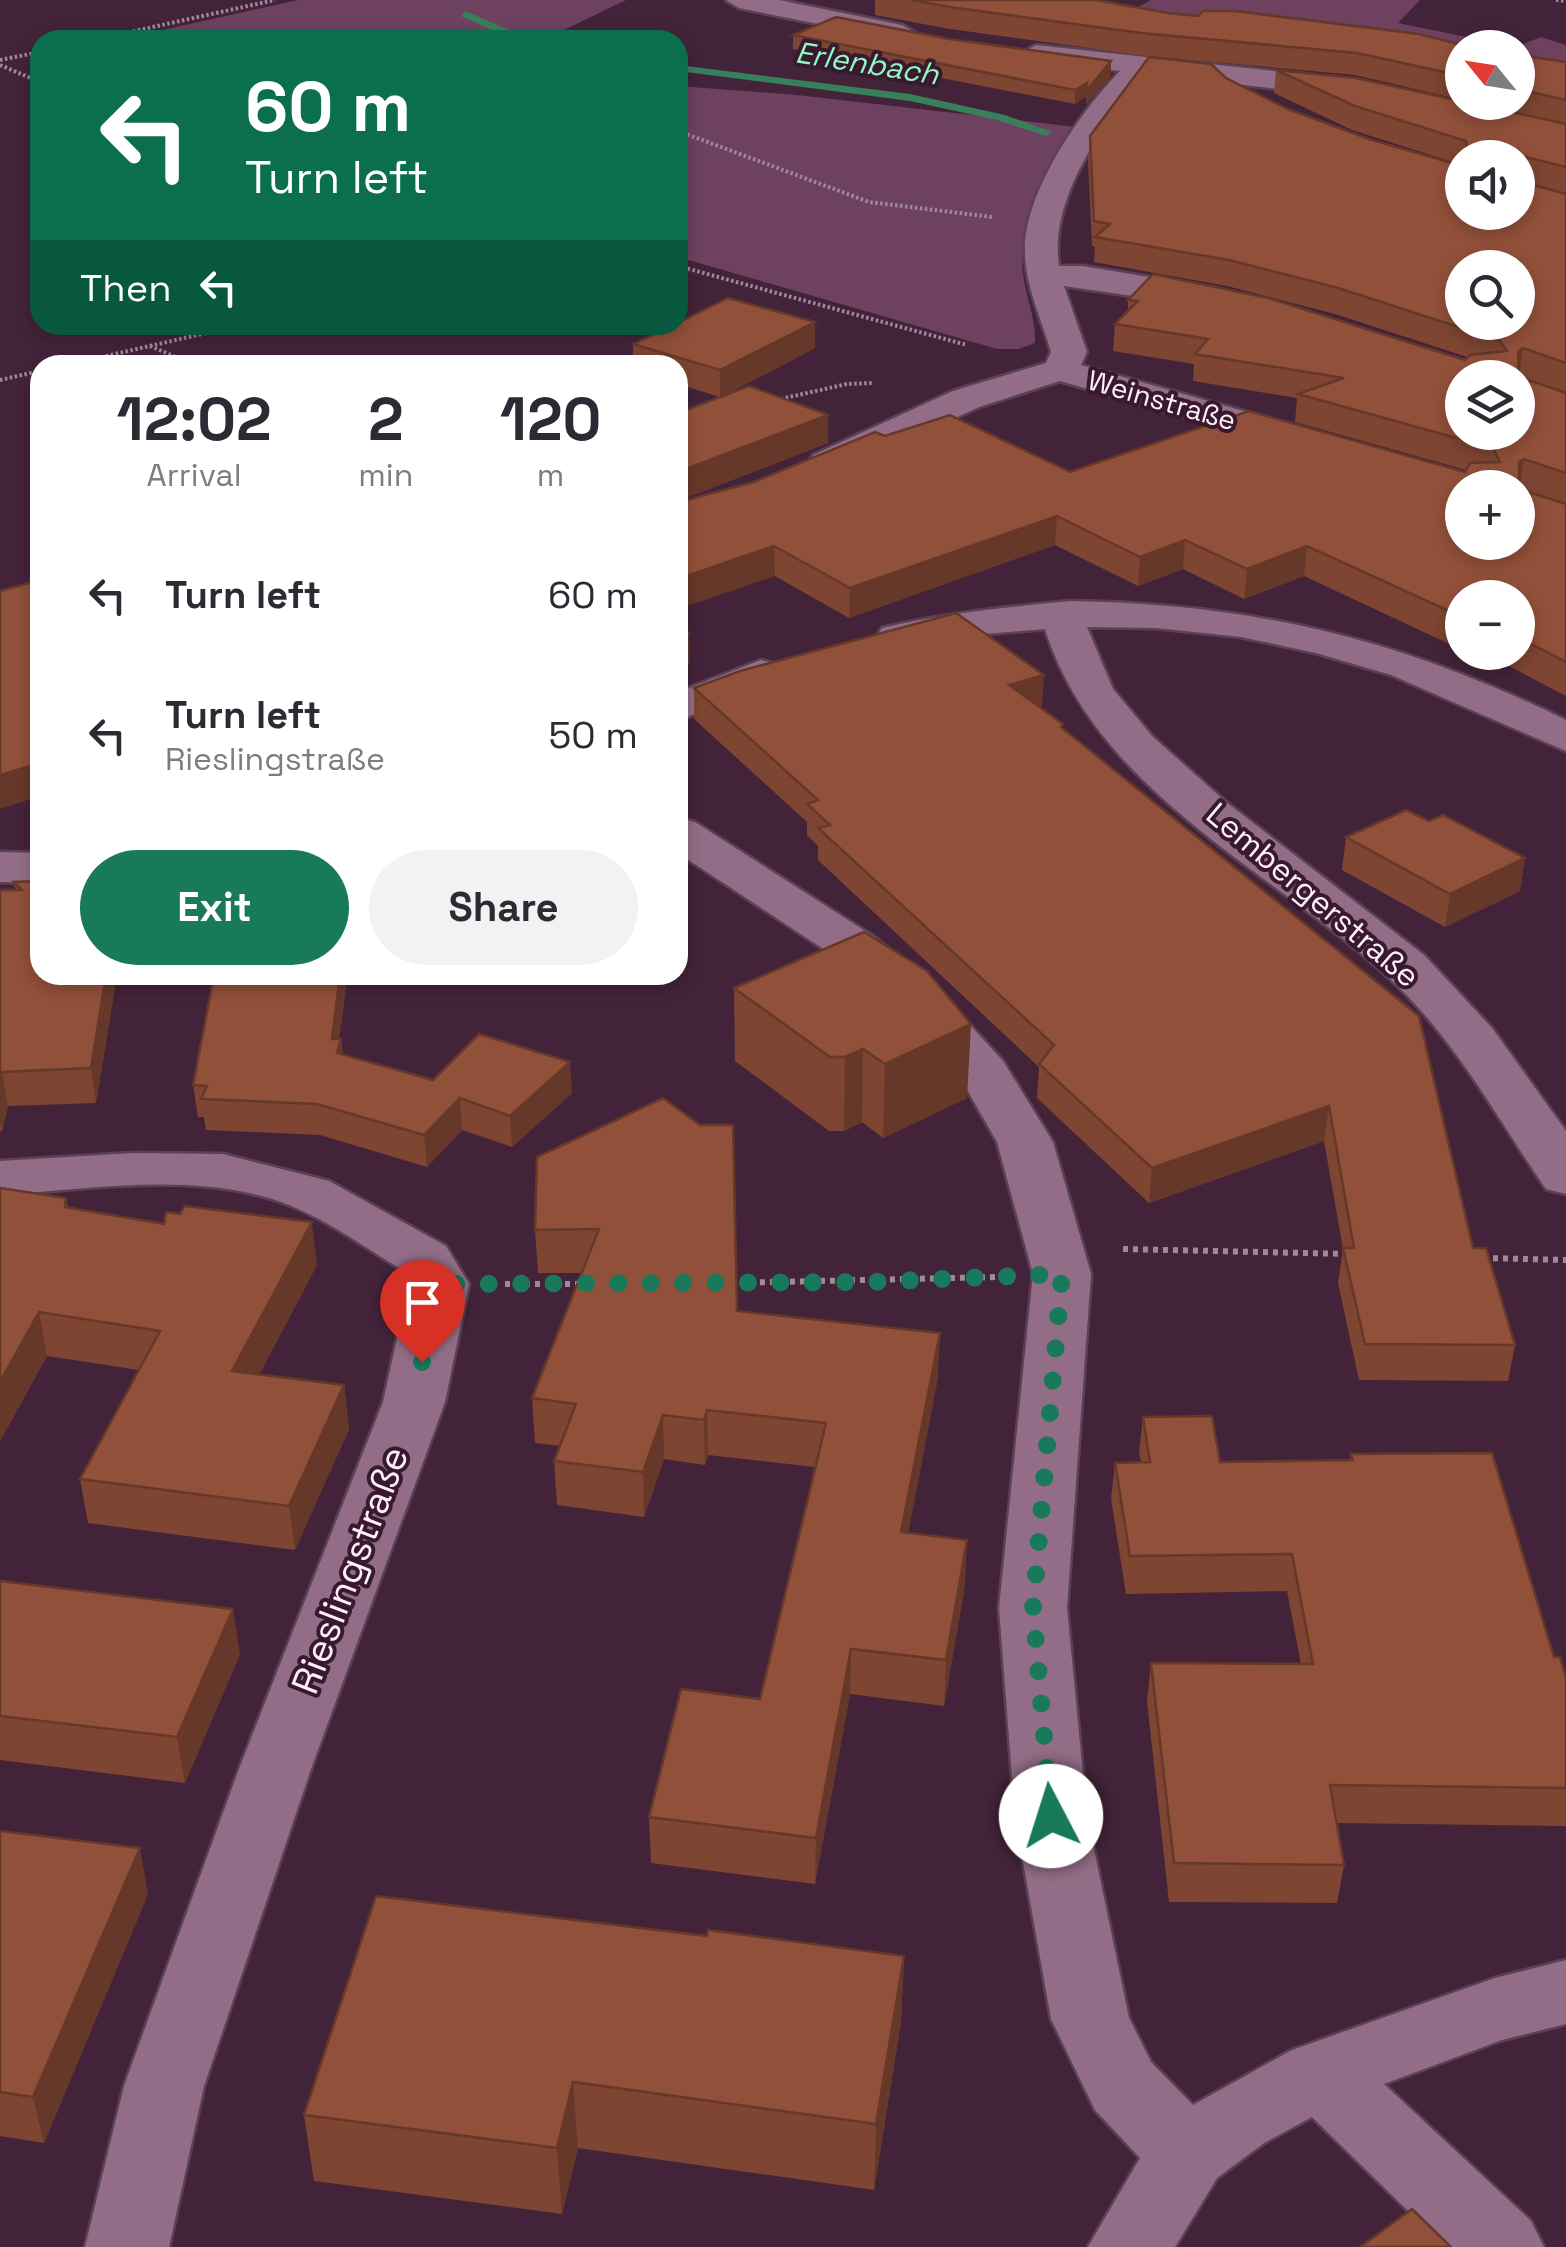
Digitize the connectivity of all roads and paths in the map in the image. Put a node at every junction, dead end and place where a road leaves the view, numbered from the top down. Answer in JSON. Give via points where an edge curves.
{"nodes":[{"id":1,"x":275,"y":0,"type":"edge"},
{"id":2,"x":739,"y":0,"type":"edge"},
{"id":3,"x":1556,"y":0,"type":"edge"},
{"id":4,"x":1566,"y":1,"type":"edge"},
{"id":5,"x":139,"y":30,"type":"edge"},
{"id":6,"x":930,"y":38,"type":"edge"},
{"id":7,"x":1006,"y":48,"type":"edge"},
{"id":8,"x":30,"y":55,"type":"edge"},
{"id":9,"x":0,"y":63,"type":"edge"},
{"id":10,"x":1139,"y":66,"type":"junction"},
{"id":11,"x":1218,"y":73,"type":"junction"},
{"id":12,"x":30,"y":77,"type":"edge"},
{"id":13,"x":1374,"y":92,"type":"edge"},
{"id":14,"x":1268,"y":108,"type":"edge"},
{"id":15,"x":688,"y":135,"type":"edge"},
{"id":16,"x":1046,"y":222,"type":"junction"},
{"id":17,"x":688,"y":269,"type":"edge"},
{"id":18,"x":1047,"y":276,"type":"junction"},
{"id":19,"x":1254,"y":307,"type":"edge"},
{"id":20,"x":198,"y":335,"type":"edge"},
{"id":21,"x":150,"y":346,"type":"junction"},
{"id":22,"x":111,"y":355,"type":"edge"},
{"id":23,"x":171,"y":355,"type":"edge"},
{"id":24,"x":1060,"y":370,"type":"junction"},
{"id":25,"x":30,"y":373,"type":"edge"},
{"id":26,"x":0,"y":380,"type":"edge"},
{"id":27,"x":966,"y":399,"type":"junction"},
{"id":28,"x":768,"y":402,"type":"edge"},
{"id":29,"x":1326,"y":445,"type":"edge"},
{"id":30,"x":794,"y":476,"type":"edge"},
{"id":31,"x":1062,"y":615,"type":"junction"},
{"id":32,"x":855,"y":646,"type":"edge"},
{"id":33,"x":801,"y":659,"type":"edge"},
{"id":34,"x":688,"y":703,"type":"edge"},
{"id":35,"x":1566,"y":736,"type":"edge"},
{"id":36,"x":688,"y":839,"type":"edge"},
{"id":37,"x":0,"y":867,"type":"edge"},
{"id":38,"x":30,"y":868,"type":"edge"},
{"id":39,"x":0,"y":1178,"type":"edge"},
{"id":40,"x":1566,"y":1178,"type":"edge"},
{"id":41,"x":1370,"y":1255,"type":"edge"},
{"id":42,"x":1468,"y":1257,"type":"edge"},
{"id":43,"x":1566,"y":1260,"type":"edge"},
{"id":44,"x":1059,"y":1261,"type":"junction"},
{"id":45,"x":712,"y":1283,"type":"edge"},
{"id":46,"x":439,"y":1284,"type":"junction"},
{"id":47,"x":595,"y":1284,"type":"edge"},
{"id":48,"x":1566,"y":1992,"type":"edge"},
{"id":49,"x":1320,"y":2074,"type":"junction"},
{"id":50,"x":1188,"y":2152,"type":"junction"},
{"id":51,"x":128,"y":2247,"type":"edge"},
{"id":52,"x":1130,"y":2247,"type":"edge"},
{"id":53,"x":1502,"y":2247,"type":"edge"}],
"edges":[{"from":1,"to":5,"type":"path"},
{"from":2,"to":6,"type":"street"},
{"from":3,"to":4,"type":"path"},
{"from":7,"to":10,"type":"street"},
{"from":8,"to":9,"type":"path"},
{"from":9,"to":12,"type":"path"},
{"from":10,"to":11,"type":"street"},
{"from":10,"to":16,"type":"street","name":"Weinstraße","via":[[1082,145]]},
{"from":11,"to":13,"type":"street"},
{"from":11,"to":14,"type":"street"},
{"from":15,"to":16,"type":"path","via":[[869,202]]},
{"from":16,"to":18,"type":"street","name":"Weinstraße","via":[[1041,250]]},
{"from":17,"to":24,"type":"path"},
{"from":18,"to":19,"type":"street","via":[[1083,276]]},
{"from":18,"to":24,"type":"street","name":"Weinstraße","via":[[1070,352]]},
{"from":20,"to":21,"type":"path"},
{"from":21,"to":22,"type":"path"},
{"from":21,"to":23,"type":"path"},
{"from":24,"to":27,"type":"street"},
{"from":24,"to":29,"type":"street","name":"Weinstraße"},
{"from":25,"to":26,"type":"path"},
{"from":27,"to":28,"type":"path","via":[[878,383]]},
{"from":27,"to":30,"type":"street"},
{"from":31,"to":32,"type":"street","via":[[928,630]]},
{"from":31,"to":35,"type":"street","via":[[1183,615],[1267,626],[1382,657],[1514,708]]},
{"from":31,"to":40,"type":"street","name":"Lembergerstraße","via":[[1075,659],[1105,710],[1212,812],[1410,970],[1474,1042]]},
{"from":33,"to":34,"type":"street"},
{"from":36,"to":44,"type":"street","via":[[854,947],[918,1000],[971,1057],[1024,1142]]},
{"from":37,"to":38,"type":"street"},
{"from":39,"to":46,"type":"street","via":[[223,1171],[309,1193],[355,1217],[425,1259]]},
{"from":41,"to":44,"type":"path"},
{"from":42,"to":43,"type":"path"},
{"from":44,"to":45,"type":"path"},
{"from":44,"to":50,"type":"street","via":[[1033,1608],[1051,1816],[1090,2019],[1124,2086]]},
{"from":46,"to":47,"type":"path"},
{"from":46,"to":51,"type":"street","name":"Rieslingstraße","via":[[414,1402],[164,2086]]},
{"from":48,"to":49,"type":"street","via":[[1495,2010]]},
{"from":49,"to":50,"type":"street"},
{"from":49,"to":53,"type":"street"},
{"from":50,"to":52,"type":"street"}]}
